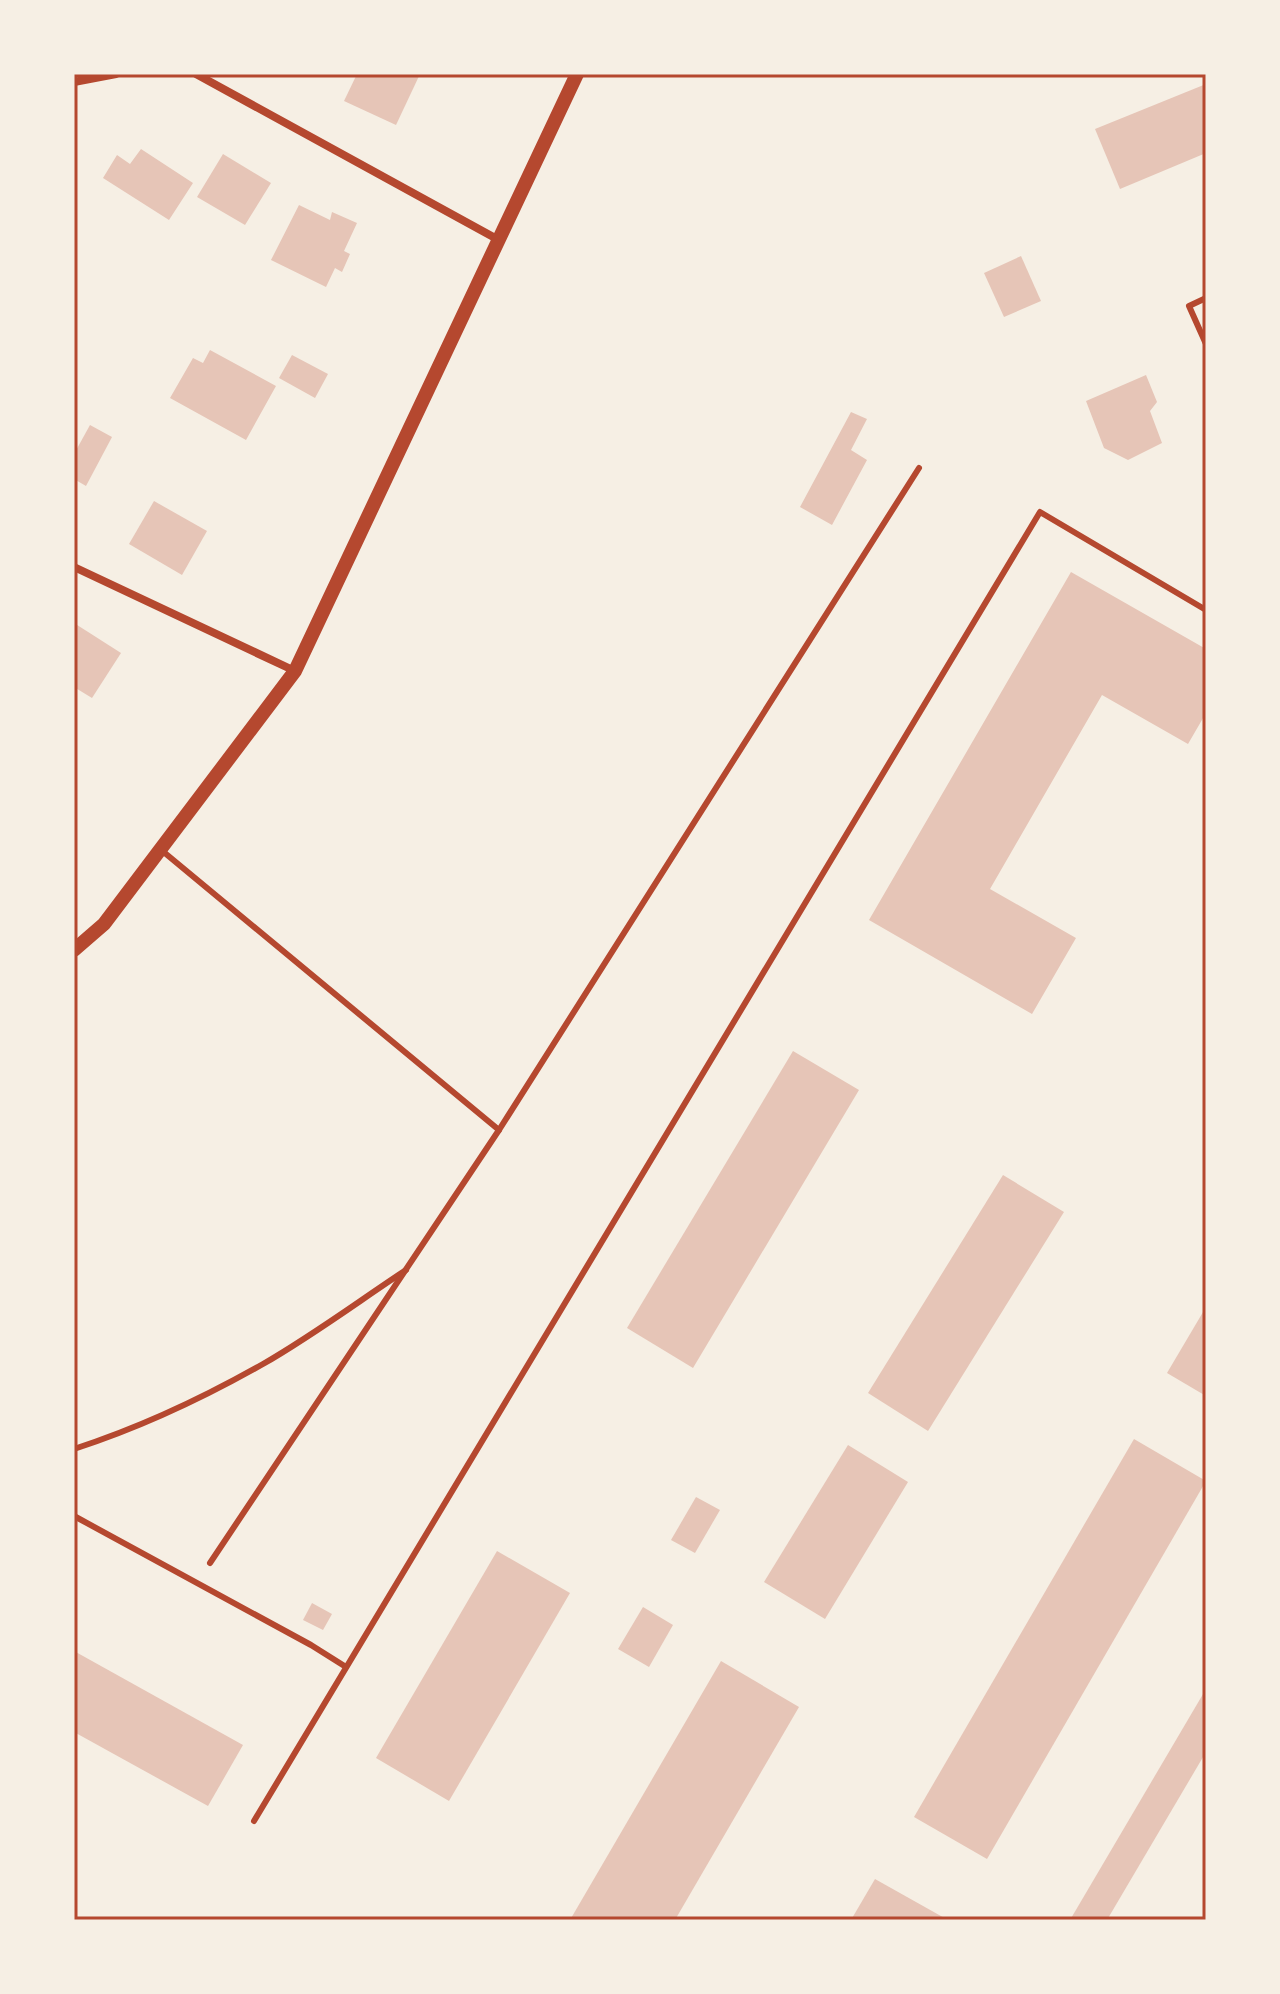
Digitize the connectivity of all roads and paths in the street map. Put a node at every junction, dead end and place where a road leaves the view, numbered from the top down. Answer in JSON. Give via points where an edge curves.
{"nodes":[{"id":1,"x":116,"y":74,"type":"edge"},
{"id":2,"x":196,"y":74,"type":"edge"},
{"id":3,"x":577,"y":74,"type":"edge"},
{"id":4,"x":74,"y":82,"type":"edge"},
{"id":5,"x":497,"y":239,"type":"junction"},
{"id":6,"x":1206,"y":298,"type":"edge"},
{"id":7,"x":1206,"y":344,"type":"edge"},
{"id":8,"x":919,"y":468,"type":"dead end"},
{"id":9,"x":74,"y":567,"type":"edge"},
{"id":10,"x":1206,"y":610,"type":"edge"},
{"id":11,"x":295,"y":671,"type":"junction"},
{"id":12,"x":160,"y":849,"type":"junction"},
{"id":13,"x":74,"y":950,"type":"edge"},
{"id":14,"x":499,"y":1130,"type":"junction"},
{"id":15,"x":409,"y":1268,"type":"junction"},
{"id":16,"x":74,"y":1449,"type":"edge"},
{"id":17,"x":74,"y":1516,"type":"edge"},
{"id":18,"x":210,"y":1563,"type":"dead end"},
{"id":19,"x":346,"y":1667,"type":"junction"},
{"id":20,"x":254,"y":1821,"type":"dead end"}],
"edges":[{"from":1,"to":4,"type":"street"},
{"from":2,"to":5,"type":"street"},
{"from":3,"to":5,"type":"street"},
{"from":5,"to":11,"type":"street"},
{"from":6,"to":7,"type":"lane","via":[[1189,306]]},
{"from":8,"to":14,"type":"lane"},
{"from":9,"to":11,"type":"street"},
{"from":10,"to":19,"type":"lane","via":[[1040,512]]},
{"from":11,"to":12,"type":"street"},
{"from":12,"to":13,"type":"street","via":[[104,924]]},
{"from":12,"to":14,"type":"lane"},
{"from":14,"to":15,"type":"lane"},
{"from":15,"to":16,"type":"lane","via":[[265,1363],[186,1404]]},
{"from":15,"to":18,"type":"lane"},
{"from":17,"to":19,"type":"lane"},
{"from":19,"to":20,"type":"lane"}]}
